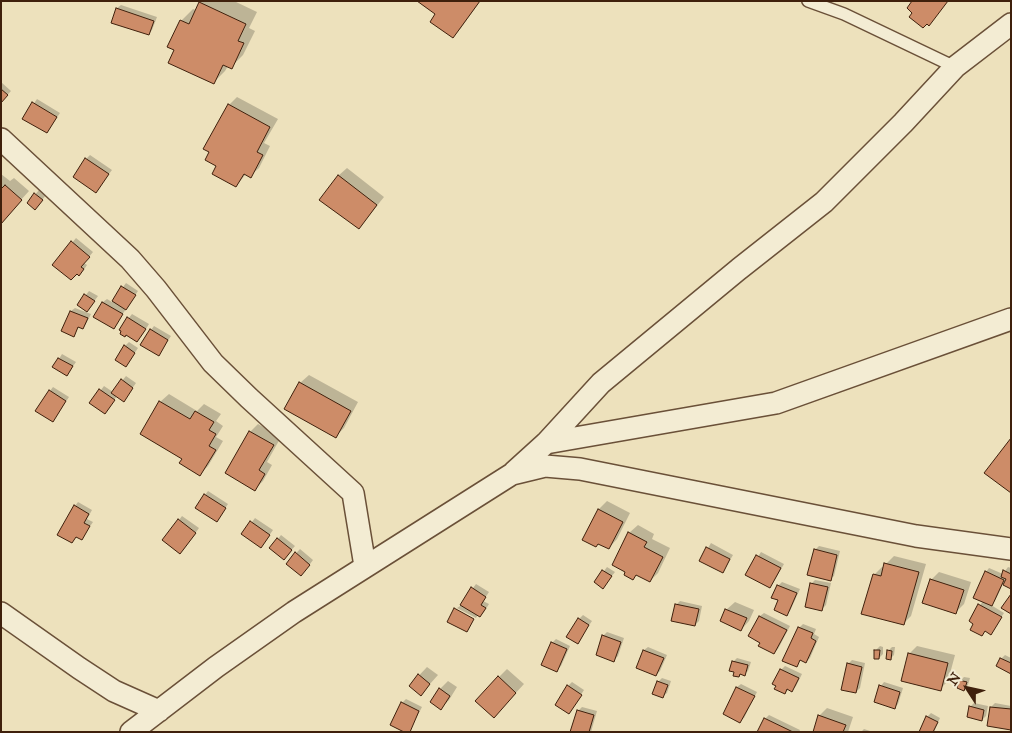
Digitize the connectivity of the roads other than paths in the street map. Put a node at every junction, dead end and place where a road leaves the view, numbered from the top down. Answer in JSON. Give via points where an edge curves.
{"nodes":[{"id":1,"x":808,"y":1,"type":"edge"},
{"id":2,"x":1011,"y":24,"type":"edge"},
{"id":3,"x":955,"y":67,"type":"junction"},
{"id":4,"x":1,"y":139,"type":"edge"},
{"id":5,"x":1011,"y":320,"type":"edge"},
{"id":6,"x":546,"y":443,"type":"junction"},
{"id":7,"x":512,"y":474,"type":"junction"},
{"id":8,"x":1011,"y":549,"type":"edge"},
{"id":9,"x":365,"y":566,"type":"junction"},
{"id":10,"x":1,"y":613,"type":"edge"},
{"id":11,"x":159,"y":711,"type":"junction"},
{"id":12,"x":131,"y":732,"type":"edge"}],
"edges":[{"from":1,"to":3,"type":"lane","via":[[844,14]]},
{"from":2,"to":3,"type":"street"},
{"from":3,"to":6,"type":"street","via":[[824,202],[601,383]]},
{"from":4,"to":9,"type":"street","via":[[130,259],[213,363],[353,493]]},
{"from":5,"to":6,"type":"street","via":[[776,403]]},
{"from":6,"to":7,"type":"street"},
{"from":7,"to":8,"type":"street","via":[[545,466],[580,469],[916,536]]},
{"from":7,"to":9,"type":"street"},
{"from":9,"to":11,"type":"street","via":[[294,612]]},
{"from":10,"to":11,"type":"street","via":[[114,691]]},
{"from":11,"to":12,"type":"street"}]}
